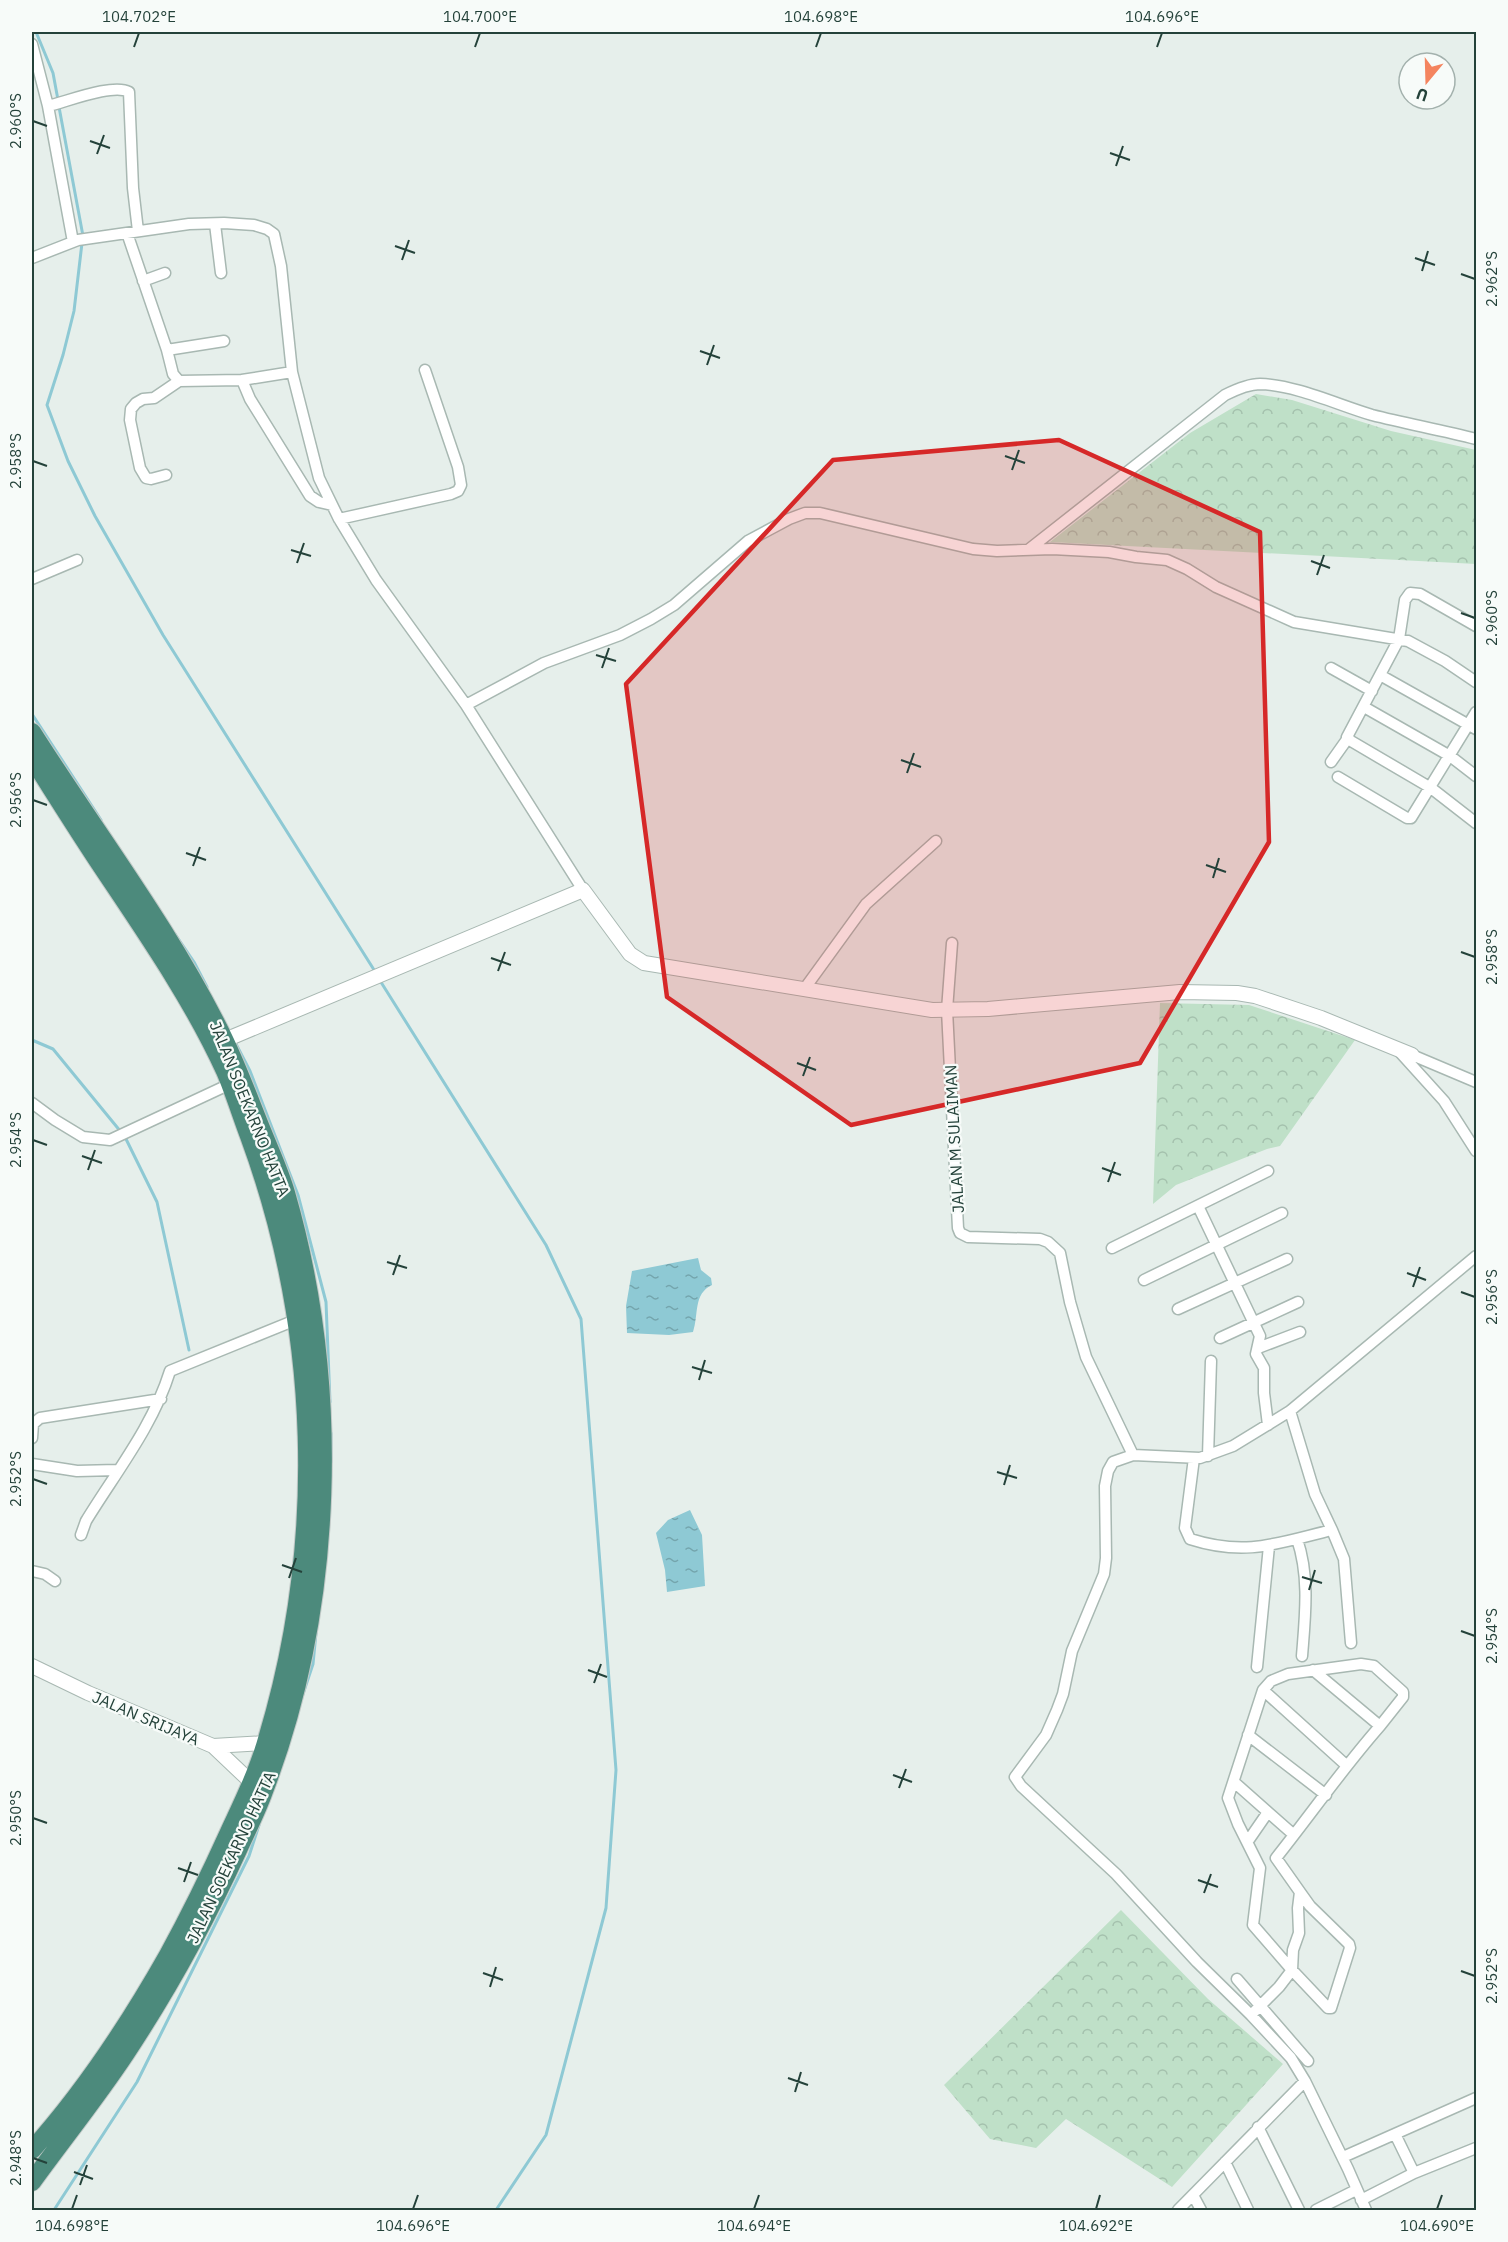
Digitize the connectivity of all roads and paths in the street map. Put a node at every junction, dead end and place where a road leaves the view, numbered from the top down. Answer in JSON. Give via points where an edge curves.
{"nodes":[{"id":1,"x":32,"y":44,"type":"edge"},
{"id":2,"x":51,"y":105,"type":"junction"},
{"id":3,"x":215,"y":224,"type":"junction"},
{"id":4,"x":132,"y":232,"type":"junction"},
{"id":5,"x":75,"y":241,"type":"junction"},
{"id":6,"x":32,"y":258,"type":"edge"},
{"id":7,"x":165,"y":273,"type":"dead end"},
{"id":8,"x":221,"y":273,"type":"dead end"},
{"id":9,"x":143,"y":281,"type":"junction"},
{"id":10,"x":224,"y":341,"type":"dead end"},
{"id":11,"x":167,"y":350,"type":"junction"},
{"id":12,"x":424,"y":370,"type":"dead end"},
{"id":13,"x":292,"y":372,"type":"junction"},
{"id":14,"x":242,"y":380,"type":"junction"},
{"id":15,"x":179,"y":381,"type":"junction"},
{"id":16,"x":1476,"y":439,"type":"edge"},
{"id":17,"x":166,"y":475,"type":"dead end"},
{"id":18,"x":332,"y":505,"type":"junction"},
{"id":19,"x":339,"y":519,"type":"junction"},
{"id":20,"x":1028,"y":550,"type":"junction"},
{"id":21,"x":77,"y":560,"type":"dead end"},
{"id":22,"x":32,"y":579,"type":"edge"},
{"id":23,"x":1476,"y":626,"type":"edge"},
{"id":24,"x":1399,"y":639,"type":"junction"},
{"id":25,"x":1331,"y":668,"type":"dead end"},
{"id":26,"x":1380,"y":675,"type":"junction"},
{"id":27,"x":1476,"y":682,"type":"edge"},
{"id":28,"x":1372,"y":691,"type":"junction"},
{"id":29,"x":466,"y":705,"type":"junction"},
{"id":30,"x":1364,"y":707,"type":"junction"},
{"id":31,"x":1476,"y":712,"type":"edge"},
{"id":32,"x":1473,"y":727,"type":"edge"},
{"id":33,"x":32,"y":732,"type":"edge"},
{"id":34,"x":1348,"y":738,"type":"junction"},
{"id":35,"x":1450,"y":756,"type":"junction"},
{"id":36,"x":32,"y":758,"type":"edge"},
{"id":37,"x":1331,"y":762,"type":"dead end"},
{"id":38,"x":1476,"y":776,"type":"edge"},
{"id":39,"x":1338,"y":777,"type":"dead end"},
{"id":40,"x":1431,"y":788,"type":"junction"},
{"id":41,"x":1476,"y":823,"type":"edge"},
{"id":42,"x":936,"y":841,"type":"dead end"},
{"id":43,"x":583,"y":890,"type":"junction"},
{"id":44,"x":952,"y":943,"type":"dead end"},
{"id":45,"x":805,"y":988,"type":"junction"},
{"id":46,"x":947,"y":1010,"type":"junction"},
{"id":47,"x":227,"y":1040,"type":"junction"},
{"id":48,"x":1397,"y":1049,"type":"junction"},
{"id":49,"x":1412,"y":1055,"type":"joint"},
{"id":50,"x":1476,"y":1082,"type":"edge"},
{"id":51,"x":230,"y":1084,"type":"junction"},
{"id":52,"x":32,"y":1103,"type":"edge"},
{"id":53,"x":1476,"y":1151,"type":"edge"},
{"id":54,"x":1268,"y":1171,"type":"dead end"},
{"id":55,"x":1198,"y":1206,"type":"junction"},
{"id":56,"x":1282,"y":1213,"type":"dead end"},
{"id":57,"x":1217,"y":1244,"type":"junction"},
{"id":58,"x":1112,"y":1248,"type":"dead end"},
{"id":59,"x":1476,"y":1256,"type":"edge"},
{"id":60,"x":1287,"y":1259,"type":"dead end"},
{"id":61,"x":1144,"y":1280,"type":"dead end"},
{"id":62,"x":1235,"y":1283,"type":"junction"},
{"id":63,"x":1298,"y":1302,"type":"dead end"},
{"id":64,"x":1178,"y":1309,"type":"dead end"},
{"id":65,"x":297,"y":1319,"type":"junction"},
{"id":66,"x":1253,"y":1322,"type":"junction"},
{"id":67,"x":1300,"y":1332,"type":"dead end"},
{"id":68,"x":1220,"y":1338,"type":"dead end"},
{"id":69,"x":1258,"y":1348,"type":"junction"},
{"id":70,"x":1211,"y":1361,"type":"dead end"},
{"id":71,"x":162,"y":1399,"type":"junction"},
{"id":72,"x":1290,"y":1411,"type":"junction"},
{"id":73,"x":1268,"y":1425,"type":"junction"},
{"id":74,"x":32,"y":1438,"type":"edge"},
{"id":75,"x":1133,"y":1455,"type":"junction"},
{"id":76,"x":1208,"y":1456,"type":"junction"},
{"id":77,"x":1194,"y":1458,"type":"junction"},
{"id":78,"x":32,"y":1464,"type":"edge"},
{"id":79,"x":117,"y":1470,"type":"junction"},
{"id":80,"x":1332,"y":1530,"type":"junction"},
{"id":81,"x":81,"y":1535,"type":"dead end"},
{"id":82,"x":1297,"y":1539,"type":"junction"},
{"id":83,"x":1269,"y":1546,"type":"junction"},
{"id":84,"x":32,"y":1571,"type":"edge"},
{"id":85,"x":56,"y":1581,"type":"dead end"},
{"id":86,"x":1351,"y":1643,"type":"dead end"},
{"id":87,"x":1302,"y":1656,"type":"dead end"},
{"id":88,"x":32,"y":1666,"type":"edge"},
{"id":89,"x":1257,"y":1667,"type":"dead end"},
{"id":90,"x":1313,"y":1670,"type":"junction"},
{"id":91,"x":1263,"y":1690,"type":"junction"},
{"id":92,"x":1380,"y":1726,"type":"junction"},
{"id":93,"x":1248,"y":1735,"type":"junction"},
{"id":94,"x":266,"y":1743,"type":"junction"},
{"id":95,"x":213,"y":1746,"type":"junction"},
{"id":96,"x":1346,"y":1765,"type":"junction"},
{"id":97,"x":251,"y":1782,"type":"junction"},
{"id":98,"x":1234,"y":1782,"type":"junction"},
{"id":99,"x":1326,"y":1795,"type":"junction"},
{"id":100,"x":1268,"y":1812,"type":"junction"},
{"id":101,"x":1294,"y":1835,"type":"junction"},
{"id":102,"x":1248,"y":1841,"type":"junction"},
{"id":103,"x":1276,"y":1858,"type":"junction"},
{"id":104,"x":1260,"y":1868,"type":"junction"},
{"id":105,"x":1300,"y":1892,"type":"junction"},
{"id":106,"x":1310,"y":1906,"type":"junction"},
{"id":107,"x":1299,"y":1933,"type":"junction"},
{"id":108,"x":1292,"y":1971,"type":"junction"},
{"id":109,"x":1237,"y":1979,"type":"dead end"},
{"id":110,"x":1261,"y":2007,"type":"junction"},
{"id":111,"x":1251,"y":2015,"type":"junction"},
{"id":112,"x":1308,"y":2061,"type":"dead end"},
{"id":113,"x":1305,"y":2080,"type":"junction"},
{"id":114,"x":1476,"y":2098,"type":"edge"},
{"id":115,"x":1258,"y":2127,"type":"junction"},
{"id":116,"x":1395,"y":2134,"type":"junction"},
{"id":117,"x":1476,"y":2148,"type":"edge"},
{"id":118,"x":32,"y":2150,"type":"edge"},
{"id":119,"x":1343,"y":2157,"type":"junction"},
{"id":120,"x":1225,"y":2162,"type":"junction"},
{"id":121,"x":1414,"y":2173,"type":"junction"},
{"id":122,"x":32,"y":2182,"type":"edge"},
{"id":123,"x":1193,"y":2195,"type":"junction"},
{"id":124,"x":1358,"y":2195,"type":"junction"},
{"id":125,"x":1178,"y":2211,"type":"edge"},
{"id":126,"x":1201,"y":2211,"type":"edge"},
{"id":127,"x":1248,"y":2211,"type":"edge"},
{"id":128,"x":1299,"y":2211,"type":"edge"},
{"id":129,"x":1316,"y":2211,"type":"edge"},
{"id":130,"x":1366,"y":2211,"type":"edge"}],
"edges":[{"from":1,"to":2,"type":"street"},
{"from":2,"to":4,"type":"street","via":[[105,91],[129,92]]},
{"from":2,"to":5,"type":"street"},
{"from":3,"to":4,"type":"street"},
{"from":3,"to":8,"type":"street"},
{"from":3,"to":13,"type":"street","via":[[254,225],[274,234]]},
{"from":4,"to":5,"type":"street"},
{"from":4,"to":9,"type":"street"},
{"from":5,"to":6,"type":"street"},
{"from":7,"to":9,"type":"street"},
{"from":9,"to":11,"type":"street"},
{"from":10,"to":11,"type":"street"},
{"from":11,"to":15,"type":"street","via":[[173,374]]},
{"from":12,"to":19,"type":"street","via":[[462,485],[451,494]]},
{"from":13,"to":14,"type":"street"},
{"from":13,"to":18,"type":"street","via":[[319,478]]},
{"from":14,"to":15,"type":"street"},
{"from":14,"to":18,"type":"street","via":[[310,496]]},
{"from":15,"to":17,"type":"street","via":[[154,398],[136,403],[130,414],[144,475],[151,479]]},
{"from":16,"to":20,"type":"street","via":[[1371,415],[1282,388],[1259,384],[1239,388]]},
{"from":18,"to":19,"type":"street"},
{"from":19,"to":29,"type":"street","via":[[376,580]]},
{"from":20,"to":24,"type":"street","via":[[1109,552],[1167,560],[1294,622]]},
{"from":20,"to":29,"type":"street","via":[[974,549],[820,513],[805,513],[748,541],[674,605],[651,619],[620,635],[544,663]]},
{"from":21,"to":22,"type":"street"},
{"from":23,"to":24,"type":"street","via":[[1420,594],[1410,593],[1405,600]]},
{"from":24,"to":26,"type":"street"},
{"from":24,"to":27,"type":"street","via":[[1436,656]]},
{"from":25,"to":28,"type":"street"},
{"from":26,"to":28,"type":"street"},
{"from":26,"to":32,"type":"street"},
{"from":28,"to":30,"type":"street"},
{"from":29,"to":43,"type":"street"},
{"from":30,"to":34,"type":"street"},
{"from":30,"to":35,"type":"street"},
{"from":31,"to":32,"type":"street"},
{"from":32,"to":35,"type":"street"},
{"from":33,"to":47,"type":"highway","name":"JALAN SOEKARNO HATTA","via":[[190,972]]},
{"from":34,"to":37,"type":"street"},
{"from":34,"to":40,"type":"street"},
{"from":35,"to":38,"type":"street"},
{"from":35,"to":40,"type":"street"},
{"from":36,"to":51,"type":"highway","name":"JALAN SOEKARNO HATTA","via":[[178,985]]},
{"from":39,"to":40,"type":"street","via":[[1410,819]]},
{"from":40,"to":41,"type":"street"},
{"from":42,"to":45,"type":"street","via":[[866,904]]},
{"from":43,"to":45,"type":"street","via":[[639,961]]},
{"from":43,"to":47,"type":"street"},
{"from":44,"to":46,"type":"street"},
{"from":45,"to":46,"type":"street"},
{"from":46,"to":48,"type":"street","via":[[1180,992],[1237,993],[1321,1018]]},
{"from":46,"to":75,"type":"street","name":"JALAN M SULAIMAN","via":[[960,1233],[968,1238],[1040,1239],[1060,1253],[1086,1357]]},
{"from":47,"to":122,"type":"highway","name":"JALAN SOEKARNO HATTA","via":[[286,1190],[312,1306],[323,1395],[323,1479],[308,1638],[263,1795],[206,1919],[125,2056]]},
{"from":48,"to":49,"type":"street"},
{"from":48,"to":53,"type":"street","via":[[1444,1101]]},
{"from":49,"to":50,"type":"street"},
{"from":51,"to":52,"type":"street","via":[[110,1140],[84,1137]]},
{"from":51,"to":65,"type":"highway","name":"JALAN SOEKARNO HATTA","via":[[266,1181]]},
{"from":54,"to":55,"type":"street"},
{"from":55,"to":57,"type":"street"},
{"from":55,"to":58,"type":"street"},
{"from":56,"to":57,"type":"street"},
{"from":57,"to":61,"type":"street"},
{"from":57,"to":62,"type":"street"},
{"from":59,"to":72,"type":"street"},
{"from":60,"to":62,"type":"street"},
{"from":62,"to":64,"type":"street"},
{"from":62,"to":66,"type":"street"},
{"from":63,"to":66,"type":"street"},
{"from":65,"to":71,"type":"street","via":[[170,1371]]},
{"from":65,"to":94,"type":"highway","name":"JALAN SOEKARNO HATTA","via":[[308,1440],[303,1565],[296,1620]]},
{"from":66,"to":68,"type":"street"},
{"from":66,"to":69,"type":"street","via":[[1260,1336]]},
{"from":67,"to":69,"type":"street"},
{"from":69,"to":73,"type":"street","via":[[1264,1368]]},
{"from":70,"to":76,"type":"street"},
{"from":71,"to":74,"type":"street","via":[[40,1418],[33,1424]]},
{"from":71,"to":79,"type":"street"},
{"from":72,"to":73,"type":"street"},
{"from":72,"to":80,"type":"street","via":[[1315,1494]]},
{"from":73,"to":76,"type":"street"},
{"from":75,"to":77,"type":"street"},
{"from":75,"to":111,"type":"street","via":[[1113,1462],[1108,1471],[1104,1574],[1072,1651],[1057,1710],[1046,1735],[1015,1778],[1116,1874]]},
{"from":76,"to":77,"type":"street"},
{"from":77,"to":83,"type":"street","via":[[1185,1528],[1190,1539],[1234,1549]]},
{"from":78,"to":79,"type":"street"},
{"from":79,"to":81,"type":"street"},
{"from":80,"to":82,"type":"street"},
{"from":80,"to":86,"type":"street","via":[[1344,1559]]},
{"from":82,"to":83,"type":"street"},
{"from":82,"to":87,"type":"street","via":[[1306,1600]]},
{"from":83,"to":89,"type":"street"},
{"from":84,"to":85,"type":"street"},
{"from":88,"to":95,"type":"street","name":"JALAN SRIJAYA"},
{"from":90,"to":91,"type":"street","via":[[1288,1674]]},
{"from":90,"to":92,"type":"street"},
{"from":90,"to":92,"type":"street","via":[[1374,1666],[1403,1692]]},
{"from":91,"to":93,"type":"street"},
{"from":91,"to":96,"type":"street"},
{"from":92,"to":96,"type":"street"},
{"from":93,"to":98,"type":"street"},
{"from":93,"to":99,"type":"street"},
{"from":94,"to":95,"type":"street","name":"JALAN SRIJAYA"},
{"from":94,"to":97,"type":"highway","name":"JALAN SOEKARNO HATTA"},
{"from":95,"to":97,"type":"street"},
{"from":96,"to":99,"type":"street"},
{"from":97,"to":118,"type":"highway","name":"JALAN SOEKARNO HATTA","via":[[190,1915],[152,1983],[72,2102]]},
{"from":98,"to":100,"type":"street"},
{"from":98,"to":102,"type":"street","via":[[1228,1798]]},
{"from":99,"to":101,"type":"street"},
{"from":100,"to":101,"type":"street"},
{"from":100,"to":102,"type":"street"},
{"from":101,"to":103,"type":"street"},
{"from":102,"to":104,"type":"street"},
{"from":103,"to":104,"type":"street"},
{"from":103,"to":105,"type":"street"},
{"from":104,"to":108,"type":"street","via":[[1252,1925]]},
{"from":105,"to":106,"type":"street"},
{"from":105,"to":107,"type":"street"},
{"from":106,"to":107,"type":"street"},
{"from":106,"to":108,"type":"street","via":[[1350,1948],[1331,2008]]},
{"from":107,"to":108,"type":"street"},
{"from":108,"to":110,"type":"street"},
{"from":109,"to":110,"type":"street"},
{"from":110,"to":111,"type":"street"},
{"from":110,"to":112,"type":"street"},
{"from":111,"to":113,"type":"street","via":[[1291,2058]]},
{"from":113,"to":115,"type":"street"},
{"from":113,"to":119,"type":"street"},
{"from":114,"to":116,"type":"street"},
{"from":115,"to":120,"type":"street"},
{"from":115,"to":128,"type":"street"},
{"from":116,"to":119,"type":"street"},
{"from":116,"to":121,"type":"street"},
{"from":117,"to":121,"type":"street"},
{"from":119,"to":124,"type":"street"},
{"from":120,"to":123,"type":"street"},
{"from":120,"to":127,"type":"street"},
{"from":121,"to":124,"type":"street"},
{"from":123,"to":125,"type":"street"},
{"from":123,"to":126,"type":"street"},
{"from":124,"to":129,"type":"street"},
{"from":124,"to":130,"type":"street"}]}
